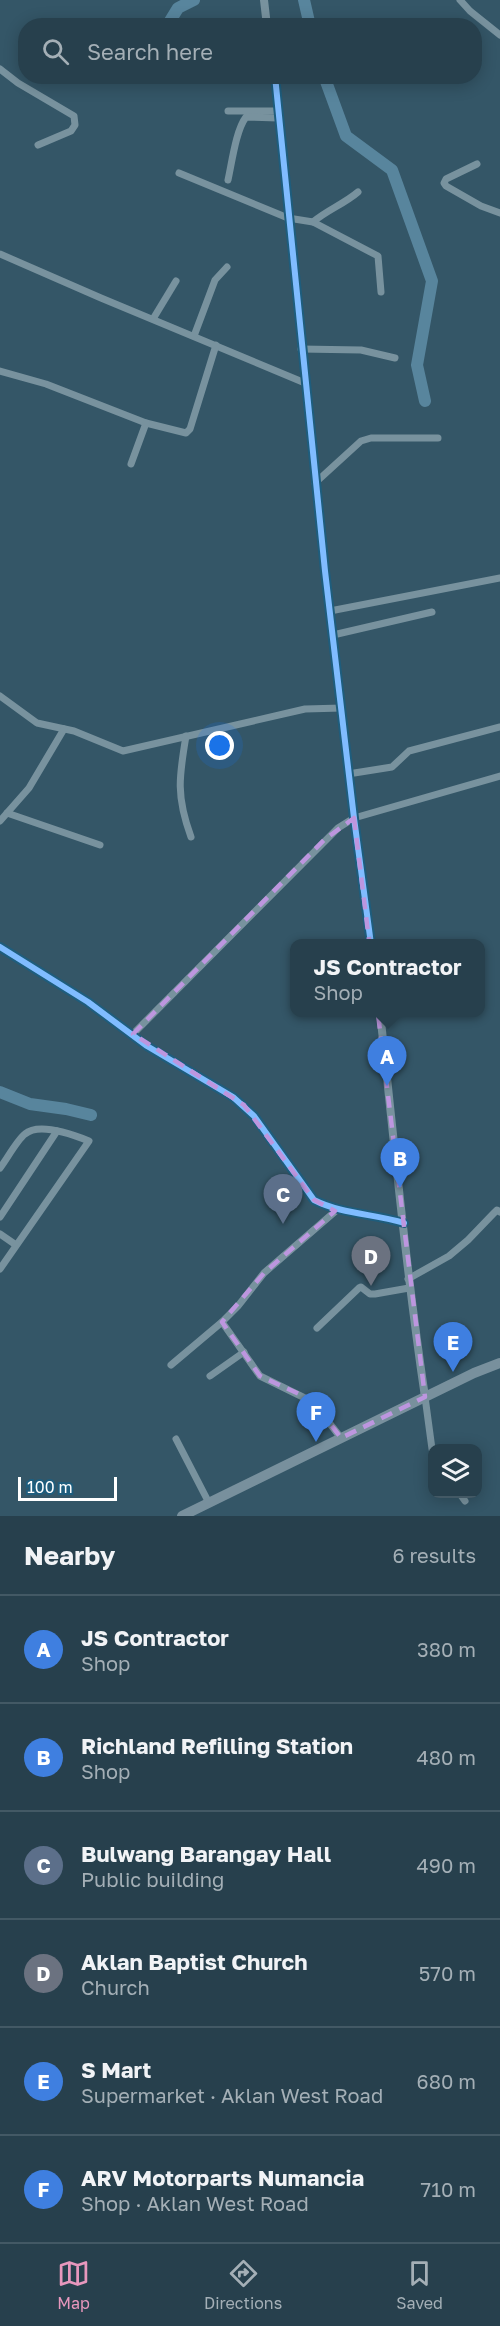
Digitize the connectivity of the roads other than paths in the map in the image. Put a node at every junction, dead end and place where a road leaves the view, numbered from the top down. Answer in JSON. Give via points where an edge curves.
{"nodes":[{"id":1,"x":264,"y":0,"type":"edge"},
{"id":2,"x":460,"y":0,"type":"edge"},
{"id":3,"x":266,"y":18,"type":"edge"},
{"id":4,"x":479,"y":18,"type":"edge"},
{"id":5,"x":482,"y":21,"type":"edge"},
{"id":6,"x":500,"y":35,"type":"edge"},
{"id":7,"x":0,"y":69,"type":"edge"},
{"id":8,"x":18,"y":83,"type":"edge"},
{"id":9,"x":20,"y":84,"type":"edge"},
{"id":10,"x":276,"y":84,"type":"edge"},
{"id":11,"x":228,"y":111,"type":"dead end"},
{"id":12,"x":278,"y":114,"type":"junction"},
{"id":13,"x":38,"y":145,"type":"dead end"},
{"id":14,"x":477,"y":164,"type":"dead end"},
{"id":15,"x":179,"y":173,"type":"dead end"},
{"id":16,"x":228,"y":180,"type":"dead end"},
{"id":17,"x":358,"y":192,"type":"dead end"},
{"id":18,"x":500,"y":213,"type":"edge"},
{"id":19,"x":288,"y":218,"type":"junction"},
{"id":20,"x":313,"y":222,"type":"junction"},
{"id":21,"x":0,"y":254,"type":"edge"},
{"id":22,"x":227,"y":267,"type":"dead end"},
{"id":23,"x":176,"y":281,"type":"dead end"},
{"id":24,"x":381,"y":292,"type":"dead end"},
{"id":25,"x":153,"y":318,"type":"junction"},
{"id":26,"x":194,"y":336,"type":"junction"},
{"id":27,"x":216,"y":345,"type":"junction"},
{"id":28,"x":301,"y":349,"type":"junction"},
{"id":29,"x":395,"y":358,"type":"dead end"},
{"id":30,"x":0,"y":371,"type":"edge"},
{"id":31,"x":305,"y":383,"type":"junction"},
{"id":32,"x":146,"y":423,"type":"junction"},
{"id":33,"x":438,"y":438,"type":"dead end"},
{"id":34,"x":131,"y":464,"type":"dead end"},
{"id":35,"x":315,"y":483,"type":"junction"},
{"id":36,"x":500,"y":578,"type":"edge"},
{"id":37,"x":330,"y":611,"type":"junction"},
{"id":38,"x":432,"y":612,"type":"dead end"},
{"id":39,"x":333,"y":634,"type":"junction"},
{"id":40,"x":0,"y":696,"type":"edge"},
{"id":41,"x":342,"y":708,"type":"junction"},
{"id":42,"x":500,"y":728,"type":"edge"},
{"id":43,"x":64,"y":729,"type":"junction"},
{"id":44,"x":186,"y":736,"type":"junction"},
{"id":45,"x":348,"y":774,"type":"junction"},
{"id":46,"x":500,"y":776,"type":"edge"},
{"id":47,"x":7,"y":813,"type":"junction"},
{"id":48,"x":354,"y":818,"type":"junction"},
{"id":49,"x":0,"y":821,"type":"edge"},
{"id":50,"x":191,"y":837,"type":"dead end"},
{"id":51,"x":100,"y":845,"type":"dead end"},
{"id":52,"x":370,"y":939,"type":"edge"},
{"id":53,"x":0,"y":947,"type":"edge"},
{"id":54,"x":381,"y":1017,"type":"edge"},
{"id":55,"x":133,"y":1034,"type":"junction"},
{"id":56,"x":57,"y":1131,"type":"junction"},
{"id":57,"x":0,"y":1168,"type":"edge"},
{"id":58,"x":338,"y":1209,"type":"junction"},
{"id":59,"x":499,"y":1210,"type":"edge"},
{"id":60,"x":0,"y":1217,"type":"edge"},
{"id":61,"x":404,"y":1223,"type":"junction"},
{"id":62,"x":0,"y":1234,"type":"edge"},
{"id":63,"x":16,"y":1245,"type":"junction"},
{"id":64,"x":0,"y":1269,"type":"edge"},
{"id":65,"x":408,"y":1283,"type":"junction"},
{"id":66,"x":222,"y":1322,"type":"junction"},
{"id":67,"x":317,"y":1328,"type":"dead end"},
{"id":68,"x":244,"y":1352,"type":"junction"},
{"id":69,"x":500,"y":1363,"type":"edge"},
{"id":70,"x":171,"y":1365,"type":"dead end"},
{"id":71,"x":210,"y":1376,"type":"dead end"},
{"id":72,"x":425,"y":1397,"type":"junction"},
{"id":73,"x":176,"y":1438,"type":"dead end"},
{"id":74,"x":340,"y":1438,"type":"junction"},
{"id":75,"x":431,"y":1444,"type":"edge"},
{"id":76,"x":463,"y":1498,"type":"edge"},
{"id":77,"x":465,"y":1501,"type":"dead end"},
{"id":78,"x":209,"y":1503,"type":"junction"},
{"id":79,"x":182,"y":1516,"type":"edge"}],
"edges":[{"from":1,"to":3,"type":"street"},
{"from":2,"to":4,"type":"street"},
{"from":5,"to":6,"type":"street"},
{"from":7,"to":8,"type":"street"},
{"from":9,"to":13,"type":"street","via":[[74,116],[71,131]]},
{"from":10,"to":12,"type":"street"},
{"from":11,"to":12,"type":"street"},
{"from":12,"to":16,"type":"street","via":[[243,119]]},
{"from":12,"to":19,"type":"street"},
{"from":14,"to":18,"type":"street","via":[[444,183]]},
{"from":15,"to":19,"type":"street"},
{"from":17,"to":20,"type":"street"},
{"from":19,"to":20,"type":"street"},
{"from":19,"to":28,"type":"street"},
{"from":20,"to":24,"type":"street","via":[[378,256]]},
{"from":21,"to":25,"type":"street"},
{"from":22,"to":26,"type":"street","via":[[215,280]]},
{"from":23,"to":25,"type":"street"},
{"from":25,"to":26,"type":"street"},
{"from":26,"to":27,"type":"street"},
{"from":27,"to":31,"type":"street"},
{"from":27,"to":32,"type":"street","via":[[188,432]]},
{"from":28,"to":29,"type":"street","via":[[361,350]]},
{"from":28,"to":31,"type":"street"},
{"from":30,"to":32,"type":"street","via":[[46,384]]},
{"from":31,"to":35,"type":"street"},
{"from":32,"to":34,"type":"street"},
{"from":33,"to":35,"type":"street","via":[[362,441]]},
{"from":35,"to":37,"type":"street"},
{"from":36,"to":37,"type":"street"},
{"from":37,"to":39,"type":"street"},
{"from":38,"to":39,"type":"street"},
{"from":39,"to":41,"type":"street"},
{"from":40,"to":43,"type":"street","via":[[37,723]]},
{"from":41,"to":44,"type":"street","via":[[305,708]]},
{"from":41,"to":45,"type":"street"},
{"from":42,"to":45,"type":"street","via":[[408,751],[392,766]]},
{"from":43,"to":44,"type":"street","via":[[123,752]]},
{"from":43,"to":47,"type":"street","via":[[29,788]]},
{"from":44,"to":50,"type":"street","via":[[179,791]]},
{"from":45,"to":48,"type":"street"},
{"from":46,"to":48,"type":"street"},
{"from":47,"to":49,"type":"street"},
{"from":47,"to":51,"type":"street"},
{"from":48,"to":52,"type":"street"},
{"from":48,"to":55,"type":"street","via":[[324,840]]},
{"from":53,"to":55,"type":"street"},
{"from":54,"to":61,"type":"street"},
{"from":55,"to":58,"type":"street","via":[[244,1105],[314,1200]]},
{"from":56,"to":57,"type":"street","via":[[25,1133]]},
{"from":56,"to":60,"type":"street"},
{"from":56,"to":63,"type":"street","via":[[89,1141]]},
{"from":58,"to":61,"type":"street"},
{"from":58,"to":66,"type":"street","via":[[264,1273]]},
{"from":59,"to":65,"type":"street","via":[[449,1256]]},
{"from":61,"to":65,"type":"street"},
{"from":62,"to":63,"type":"street"},
{"from":63,"to":64,"type":"street"},
{"from":65,"to":67,"type":"street","via":[[375,1293],[359,1288]]},
{"from":65,"to":72,"type":"street"},
{"from":66,"to":68,"type":"street"},
{"from":66,"to":70,"type":"street"},
{"from":68,"to":71,"type":"street"},
{"from":68,"to":74,"type":"street","via":[[260,1376],[313,1402]]},
{"from":69,"to":72,"type":"main road"},
{"from":72,"to":74,"type":"main road"},
{"from":72,"to":75,"type":"street"},
{"from":73,"to":78,"type":"street"},
{"from":74,"to":78,"type":"main road"},
{"from":76,"to":77,"type":"street"},
{"from":78,"to":79,"type":"main road"}]}
